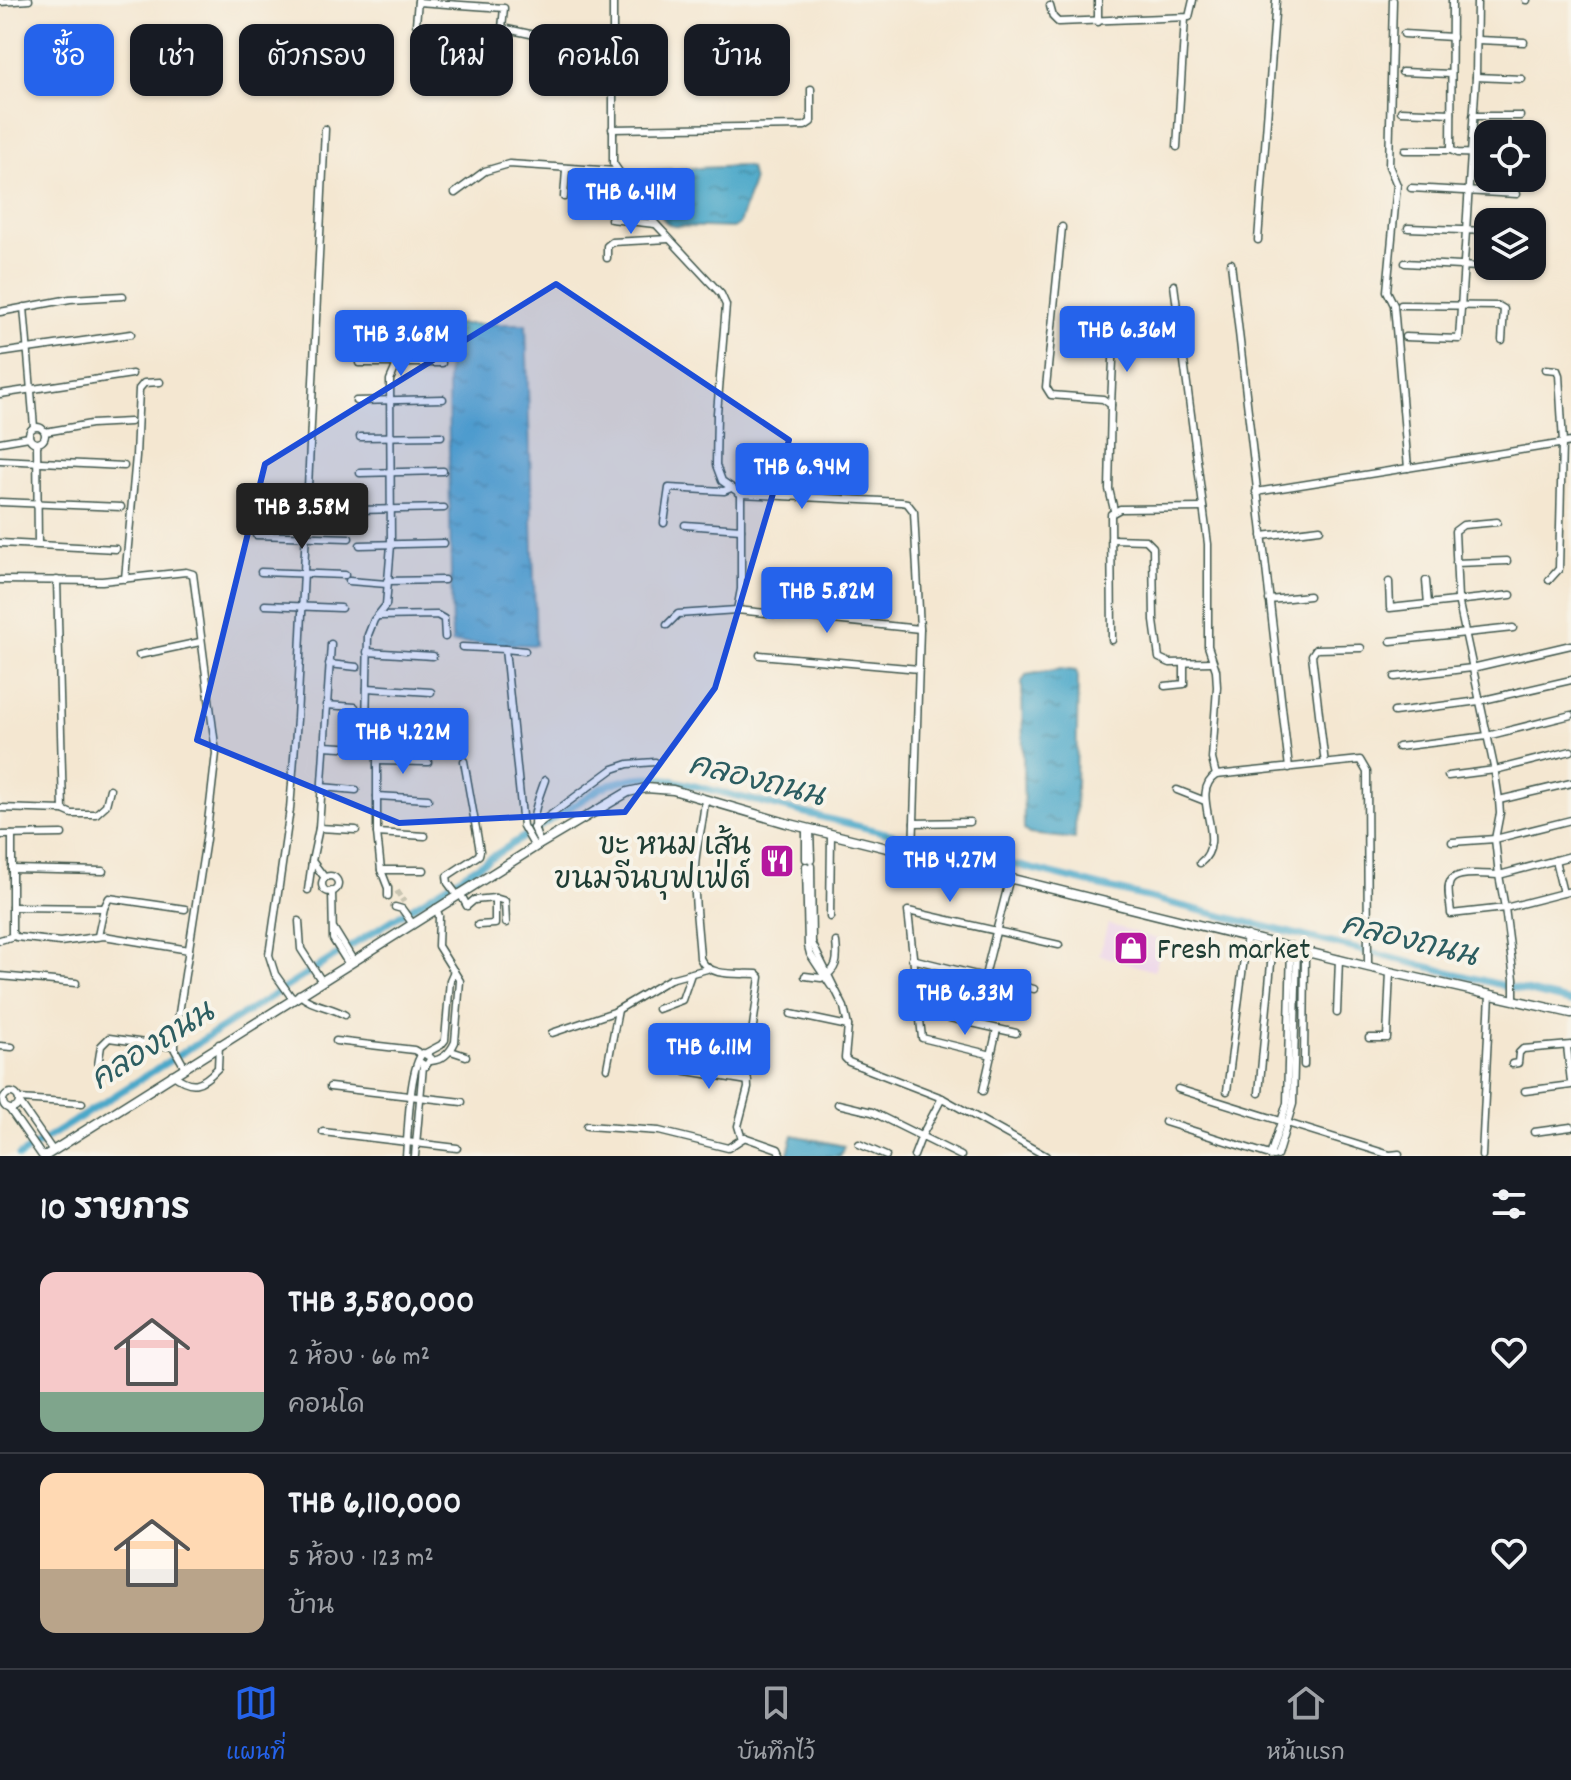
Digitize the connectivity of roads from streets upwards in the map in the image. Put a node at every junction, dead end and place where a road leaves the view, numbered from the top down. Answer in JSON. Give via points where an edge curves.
{"nodes":[{"id":1,"x":29,"y":0,"type":"edge"},
{"id":2,"x":613,"y":0,"type":"edge"},
{"id":3,"x":1098,"y":0,"type":"edge"},
{"id":4,"x":1193,"y":0,"type":"edge"},
{"id":5,"x":1276,"y":0,"type":"edge"},
{"id":6,"x":1393,"y":0,"type":"edge"},
{"id":7,"x":1452,"y":0,"type":"edge"},
{"id":8,"x":1477,"y":0,"type":"edge"},
{"id":9,"x":418,"y":1,"type":"edge"},
{"id":10,"x":458,"y":1,"type":"edge"},
{"id":11,"x":0,"y":2,"type":"edge"},
{"id":12,"x":504,"y":4,"type":"edge"},
{"id":13,"x":1050,"y":6,"type":"dead end"},
{"id":14,"x":1185,"y":18,"type":"junction"},
{"id":15,"x":1098,"y":22,"type":"junction"},
{"id":16,"x":416,"y":24,"type":"dead end"},
{"id":17,"x":529,"y":34,"type":"edge"},
{"id":18,"x":1404,"y":34,"type":"dead end"},
{"id":19,"x":1452,"y":37,"type":"junction"},
{"id":20,"x":1478,"y":40,"type":"junction"},
{"id":21,"x":1524,"y":42,"type":"dead end"},
{"id":22,"x":1402,"y":72,"type":"dead end"},
{"id":23,"x":1451,"y":74,"type":"junction"},
{"id":24,"x":1476,"y":77,"type":"junction"},
{"id":25,"x":1522,"y":79,"type":"dead end"},
{"id":26,"x":811,"y":89,"type":"dead end"},
{"id":27,"x":1401,"y":111,"type":"dead end"},
{"id":28,"x":1451,"y":113,"type":"junction"},
{"id":29,"x":1473,"y":116,"type":"junction"},
{"id":30,"x":1520,"y":116,"type":"dead end"},
{"id":31,"x":325,"y":129,"type":"dead end"},
{"id":32,"x":612,"y":129,"type":"junction"},
{"id":33,"x":1177,"y":147,"type":"dead end"},
{"id":34,"x":1405,"y":150,"type":"dead end"},
{"id":35,"x":1451,"y":150,"type":"junction"},
{"id":36,"x":1471,"y":152,"type":"junction"},
{"id":37,"x":1474,"y":152,"type":"edge"},
{"id":38,"x":566,"y":170,"type":"junction"},
{"id":39,"x":616,"y":171,"type":"junction"},
{"id":40,"x":1411,"y":188,"type":"dead end"},
{"id":41,"x":1468,"y":191,"type":"junction"},
{"id":42,"x":455,"y":193,"type":"dead end"},
{"id":43,"x":1517,"y":194,"type":"dead end"},
{"id":44,"x":564,"y":197,"type":"dead end"},
{"id":45,"x":611,"y":219,"type":"dead end"},
{"id":46,"x":655,"y":224,"type":"junction"},
{"id":47,"x":1062,"y":227,"type":"dead end"},
{"id":48,"x":1408,"y":228,"type":"dead end"},
{"id":49,"x":1466,"y":229,"type":"junction"},
{"id":50,"x":1474,"y":230,"type":"edge"},
{"id":51,"x":669,"y":239,"type":"junction"},
{"id":52,"x":1258,"y":240,"type":"dead end"},
{"id":53,"x":607,"y":258,"type":"dead end"},
{"id":54,"x":1231,"y":263,"type":"dead end"},
{"id":55,"x":1405,"y":263,"type":"dead end"},
{"id":56,"x":1464,"y":266,"type":"junction"},
{"id":57,"x":1474,"y":267,"type":"edge"},
{"id":58,"x":1174,"y":285,"type":"dead end"},
{"id":59,"x":123,"y":296,"type":"dead end"},
{"id":60,"x":1463,"y":304,"type":"junction"},
{"id":61,"x":1401,"y":305,"type":"dead end"},
{"id":62,"x":24,"y":307,"type":"junction"},
{"id":63,"x":0,"y":312,"type":"edge"},
{"id":64,"x":369,"y":318,"type":"dead end"},
{"id":65,"x":398,"y":325,"type":"junction"},
{"id":66,"x":442,"y":326,"type":"dead end"},
{"id":67,"x":1117,"y":333,"type":"dead end"},
{"id":68,"x":131,"y":334,"type":"dead end"},
{"id":69,"x":1405,"y":337,"type":"dead end"},
{"id":70,"x":1502,"y":340,"type":"dead end"},
{"id":71,"x":27,"y":348,"type":"junction"},
{"id":72,"x":0,"y":353,"type":"edge"},
{"id":73,"x":359,"y":363,"type":"dead end"},
{"id":74,"x":442,"y":363,"type":"dead end"},
{"id":75,"x":397,"y":364,"type":"junction"},
{"id":76,"x":1546,"y":369,"type":"dead end"},
{"id":77,"x":132,"y":374,"type":"dead end"},
{"id":78,"x":160,"y":382,"type":"dead end"},
{"id":79,"x":30,"y":390,"type":"junction"},
{"id":80,"x":0,"y":394,"type":"edge"},
{"id":81,"x":443,"y":399,"type":"dead end"},
{"id":82,"x":356,"y":401,"type":"dead end"},
{"id":83,"x":390,"y":401,"type":"junction"},
{"id":84,"x":1111,"y":405,"type":"junction"},
{"id":85,"x":130,"y":422,"type":"dead end"},
{"id":86,"x":34,"y":427,"type":"junction"},
{"id":87,"x":45,"y":432,"type":"junction"},
{"id":88,"x":390,"y":436,"type":"junction"},
{"id":89,"x":441,"y":436,"type":"dead end"},
{"id":90,"x":29,"y":437,"type":"junction"},
{"id":91,"x":360,"y":437,"type":"dead end"},
{"id":92,"x":0,"y":442,"type":"edge"},
{"id":93,"x":1565,"y":443,"type":"edge"},
{"id":94,"x":37,"y":444,"type":"junction"},
{"id":95,"x":0,"y":460,"type":"edge"},
{"id":96,"x":39,"y":461,"type":"junction"},
{"id":97,"x":124,"y":466,"type":"dead end"},
{"id":98,"x":1408,"y":468,"type":"junction"},
{"id":99,"x":443,"y":471,"type":"dead end"},
{"id":100,"x":360,"y":473,"type":"dead end"},
{"id":101,"x":391,"y":473,"type":"junction"},
{"id":102,"x":731,"y":488,"type":"junction"},
{"id":103,"x":1256,"y":492,"type":"junction"},
{"id":104,"x":741,"y":494,"type":"junction"},
{"id":105,"x":0,"y":502,"type":"edge"},
{"id":106,"x":39,"y":502,"type":"junction"},
{"id":107,"x":121,"y":507,"type":"dead end"},
{"id":108,"x":444,"y":508,"type":"dead end"},
{"id":109,"x":1203,"y":508,"type":"junction"},
{"id":110,"x":392,"y":509,"type":"junction"},
{"id":111,"x":358,"y":510,"type":"dead end"},
{"id":112,"x":1114,"y":510,"type":"junction"},
{"id":113,"x":1497,"y":522,"type":"dead end"},
{"id":114,"x":664,"y":523,"type":"dead end"},
{"id":115,"x":685,"y":525,"type":"dead end"},
{"id":116,"x":741,"y":529,"type":"junction"},
{"id":117,"x":1320,"y":529,"type":"dead end"},
{"id":118,"x":256,"y":535,"type":"dead end"},
{"id":119,"x":306,"y":536,"type":"junction"},
{"id":120,"x":1262,"y":536,"type":"junction"},
{"id":121,"x":349,"y":538,"type":"dead end"},
{"id":122,"x":1111,"y":539,"type":"junction"},
{"id":123,"x":0,"y":543,"type":"edge"},
{"id":124,"x":444,"y":543,"type":"dead end"},
{"id":125,"x":38,"y":544,"type":"junction"},
{"id":126,"x":360,"y":545,"type":"dead end"},
{"id":127,"x":391,"y":545,"type":"junction"},
{"id":128,"x":116,"y":549,"type":"dead end"},
{"id":129,"x":1507,"y":561,"type":"dead end"},
{"id":130,"x":1456,"y":563,"type":"junction"},
{"id":131,"x":261,"y":572,"type":"dead end"},
{"id":132,"x":304,"y":573,"type":"junction"},
{"id":133,"x":125,"y":579,"type":"junction"},
{"id":134,"x":0,"y":580,"type":"edge"},
{"id":135,"x":57,"y":580,"type":"junction"},
{"id":136,"x":444,"y":580,"type":"dead end"},
{"id":137,"x":1549,"y":580,"type":"dead end"},
{"id":138,"x":1426,"y":581,"type":"dead end"},
{"id":139,"x":1389,"y":582,"type":"dead end"},
{"id":140,"x":387,"y":583,"type":"junction"},
{"id":141,"x":1511,"y":595,"type":"dead end"},
{"id":142,"x":1309,"y":596,"type":"dead end"},
{"id":143,"x":1269,"y":600,"type":"junction"},
{"id":144,"x":1459,"y":601,"type":"junction"},
{"id":145,"x":1428,"y":604,"type":"junction"},
{"id":146,"x":265,"y":605,"type":"dead end"},
{"id":147,"x":302,"y":606,"type":"junction"},
{"id":148,"x":341,"y":608,"type":"dead end"},
{"id":149,"x":737,"y":610,"type":"junction"},
{"id":150,"x":378,"y":616,"type":"junction"},
{"id":151,"x":667,"y":625,"type":"dead end"},
{"id":152,"x":1513,"y":628,"type":"dead end"},
{"id":153,"x":920,"y":629,"type":"junction"},
{"id":154,"x":1465,"y":633,"type":"junction"},
{"id":155,"x":445,"y":637,"type":"dead end"},
{"id":156,"x":1112,"y":640,"type":"dead end"},
{"id":157,"x":1391,"y":641,"type":"dead end"},
{"id":158,"x":200,"y":642,"type":"junction"},
{"id":159,"x":331,"y":644,"type":"dead end"},
{"id":160,"x":1571,"y":645,"type":"edge"},
{"id":161,"x":462,"y":647,"type":"dead end"},
{"id":162,"x":1361,"y":648,"type":"dead end"},
{"id":163,"x":505,"y":649,"type":"junction"},
{"id":164,"x":525,"y":651,"type":"dead end"},
{"id":165,"x":367,"y":652,"type":"junction"},
{"id":166,"x":139,"y":655,"type":"dead end"},
{"id":167,"x":760,"y":655,"type":"dead end"},
{"id":168,"x":433,"y":656,"type":"dead end"},
{"id":169,"x":1212,"y":662,"type":"junction"},
{"id":170,"x":1184,"y":663,"type":"junction"},
{"id":171,"x":329,"y":664,"type":"junction"},
{"id":172,"x":357,"y":667,"type":"dead end"},
{"id":173,"x":1472,"y":668,"type":"junction"},
{"id":174,"x":919,"y":669,"type":"junction"},
{"id":175,"x":1395,"y":677,"type":"dead end"},
{"id":176,"x":1571,"y":680,"type":"edge"},
{"id":177,"x":1165,"y":686,"type":"dead end"},
{"id":178,"x":367,"y":688,"type":"junction"},
{"id":179,"x":431,"y":692,"type":"dead end"},
{"id":180,"x":1479,"y":701,"type":"junction"},
{"id":181,"x":326,"y":705,"type":"junction"},
{"id":182,"x":355,"y":707,"type":"dead end"},
{"id":183,"x":1394,"y":712,"type":"dead end"},
{"id":184,"x":1571,"y":715,"type":"edge"},
{"id":185,"x":366,"y":723,"type":"junction"},
{"id":186,"x":433,"y":727,"type":"dead end"},
{"id":187,"x":1487,"y":736,"type":"junction"},
{"id":188,"x":324,"y":746,"type":"junction"},
{"id":189,"x":1398,"y":747,"type":"dead end"},
{"id":190,"x":359,"y":748,"type":"dead end"},
{"id":191,"x":1571,"y":751,"type":"edge"},
{"id":192,"x":378,"y":761,"type":"junction"},
{"id":193,"x":464,"y":761,"type":"dead end"},
{"id":194,"x":428,"y":762,"type":"dead end"},
{"id":195,"x":655,"y":762,"type":"dead end"},
{"id":196,"x":1325,"y":764,"type":"junction"},
{"id":197,"x":1289,"y":768,"type":"junction"},
{"id":198,"x":1495,"y":770,"type":"junction"},
{"id":199,"x":1216,"y":775,"type":"junction"},
{"id":200,"x":1448,"y":776,"type":"dead end"},
{"id":201,"x":545,"y":780,"type":"dead end"},
{"id":202,"x":1571,"y":783,"type":"edge"},
{"id":203,"x":321,"y":787,"type":"junction"},
{"id":204,"x":110,"y":789,"type":"dead end"},
{"id":205,"x":356,"y":790,"type":"dead end"},
{"id":206,"x":1177,"y":790,"type":"dead end"},
{"id":207,"x":377,"y":796,"type":"junction"},
{"id":208,"x":428,"y":799,"type":"dead end"},
{"id":209,"x":705,"y":799,"type":"junction"},
{"id":210,"x":1499,"y":800,"type":"junction"},
{"id":211,"x":1205,"y":801,"type":"junction"},
{"id":212,"x":0,"y":808,"type":"edge"},
{"id":213,"x":63,"y":810,"type":"junction"},
{"id":214,"x":1571,"y":820,"type":"edge"},
{"id":215,"x":970,"y":822,"type":"dead end"},
{"id":216,"x":914,"y":827,"type":"junction"},
{"id":217,"x":319,"y":828,"type":"junction"},
{"id":218,"x":808,"y":828,"type":"junction"},
{"id":219,"x":356,"y":830,"type":"dead end"},
{"id":220,"x":533,"y":830,"type":"junction"},
{"id":221,"x":377,"y":833,"type":"junction"},
{"id":222,"x":62,"y":834,"type":"dead end"},
{"id":223,"x":831,"y":834,"type":"junction"},
{"id":224,"x":0,"y":835,"type":"edge"},
{"id":225,"x":12,"y":835,"type":"junction"},
{"id":226,"x":425,"y":836,"type":"dead end"},
{"id":227,"x":1495,"y":839,"type":"junction"},
{"id":228,"x":1452,"y":842,"type":"dead end"},
{"id":229,"x":537,"y":844,"type":"junction"},
{"id":230,"x":913,"y":850,"type":"junction"},
{"id":231,"x":1571,"y":856,"type":"edge"},
{"id":232,"x":1555,"y":860,"type":"junction"},
{"id":233,"x":312,"y":861,"type":"junction"},
{"id":234,"x":1200,"y":863,"type":"dead end"},
{"id":235,"x":381,"y":870,"type":"junction"},
{"id":236,"x":424,"y":870,"type":"dead end"},
{"id":237,"x":12,"y":871,"type":"junction"},
{"id":238,"x":103,"y":871,"type":"dead end"},
{"id":239,"x":0,"y":872,"type":"edge"},
{"id":240,"x":1499,"y":875,"type":"junction"},
{"id":241,"x":1010,"y":877,"type":"junction"},
{"id":242,"x":325,"y":878,"type":"junction"},
{"id":243,"x":308,"y":890,"type":"dead end"},
{"id":244,"x":332,"y":891,"type":"junction"},
{"id":245,"x":397,"y":891,"type":"tunnel mouth"},
{"id":246,"x":1567,"y":892,"type":"edge"},
{"id":247,"x":457,"y":893,"type":"junction"},
{"id":248,"x":495,"y":898,"type":"junction"},
{"id":249,"x":401,"y":907,"type":"tunnel mouth"},
{"id":250,"x":12,"y":908,"type":"junction"},
{"id":251,"x":104,"y":908,"type":"junction"},
{"id":252,"x":436,"y":908,"type":"junction"},
{"id":253,"x":1505,"y":908,"type":"junction"},
{"id":254,"x":185,"y":909,"type":"dead end"},
{"id":255,"x":0,"y":910,"type":"edge"},
{"id":256,"x":830,"y":917,"type":"dead end"},
{"id":257,"x":299,"y":921,"type":"dead end"},
{"id":258,"x":411,"y":921,"type":"junction"},
{"id":259,"x":506,"y":923,"type":"dead end"},
{"id":260,"x":478,"y":925,"type":"dead end"},
{"id":261,"x":996,"y":930,"type":"junction"},
{"id":262,"x":1247,"y":935,"type":"junction"},
{"id":263,"x":14,"y":936,"type":"junction"},
{"id":264,"x":98,"y":936,"type":"junction"},
{"id":265,"x":0,"y":940,"type":"edge"},
{"id":266,"x":836,"y":942,"type":"dead end"},
{"id":267,"x":1273,"y":942,"type":"junction"},
{"id":268,"x":1059,"y":945,"type":"dead end"},
{"id":269,"x":1297,"y":948,"type":"junction"},
{"id":270,"x":189,"y":950,"type":"junction"},
{"id":271,"x":349,"y":959,"type":"junction"},
{"id":272,"x":912,"y":959,"type":"junction"},
{"id":273,"x":1339,"y":959,"type":"junction"},
{"id":274,"x":1368,"y":963,"type":"junction"},
{"id":275,"x":707,"y":969,"type":"junction"},
{"id":276,"x":454,"y":971,"type":"junction"},
{"id":277,"x":1390,"y":972,"type":"junction"},
{"id":278,"x":691,"y":974,"type":"junction"},
{"id":279,"x":0,"y":976,"type":"edge"},
{"id":280,"x":805,"y":976,"type":"dead end"},
{"id":281,"x":828,"y":976,"type":"junction"},
{"id":282,"x":985,"y":976,"type":"junction"},
{"id":283,"x":320,"y":978,"type":"junction"},
{"id":284,"x":76,"y":983,"type":"dead end"},
{"id":285,"x":1034,"y":989,"type":"dead end"},
{"id":286,"x":1490,"y":994,"type":"junction"},
{"id":287,"x":293,"y":995,"type":"junction"},
{"id":288,"x":1514,"y":997,"type":"junction"},
{"id":289,"x":658,"y":1009,"type":"dead end"},
{"id":290,"x":618,"y":1010,"type":"junction"},
{"id":291,"x":919,"y":1011,"type":"junction"},
{"id":292,"x":1337,"y":1013,"type":"dead end"},
{"id":293,"x":1571,"y":1013,"type":"edge"},
{"id":294,"x":791,"y":1014,"type":"dead end"},
{"id":295,"x":345,"y":1015,"type":"dead end"},
{"id":296,"x":973,"y":1023,"type":"junction"},
{"id":297,"x":848,"y":1026,"type":"junction"},
{"id":298,"x":997,"y":1029,"type":"junction"},
{"id":299,"x":552,"y":1033,"type":"dead end"},
{"id":300,"x":1016,"y":1033,"type":"dead end"},
{"id":301,"x":1369,"y":1038,"type":"dead end"},
{"id":302,"x":336,"y":1041,"type":"dead end"},
{"id":303,"x":219,"y":1044,"type":"junction"},
{"id":304,"x":0,"y":1046,"type":"edge"},
{"id":305,"x":1569,"y":1046,"type":"edge"},
{"id":306,"x":12,"y":1047,"type":"dead end"},
{"id":307,"x":175,"y":1048,"type":"junction"},
{"id":308,"x":451,"y":1051,"type":"junction"},
{"id":309,"x":992,"y":1055,"type":"junction"},
{"id":310,"x":466,"y":1056,"type":"dead end"},
{"id":311,"x":422,"y":1059,"type":"junction"},
{"id":312,"x":183,"y":1064,"type":"junction"},
{"id":313,"x":1512,"y":1064,"type":"dead end"},
{"id":314,"x":98,"y":1065,"type":"dead end"},
{"id":315,"x":1304,"y":1065,"type":"dead end"},
{"id":316,"x":607,"y":1068,"type":"dead end"},
{"id":317,"x":675,"y":1069,"type":"dead end"},
{"id":318,"x":172,"y":1074,"type":"junction"},
{"id":319,"x":748,"y":1081,"type":"junction"},
{"id":320,"x":1571,"y":1084,"type":"edge"},
{"id":321,"x":330,"y":1087,"type":"dead end"},
{"id":322,"x":1178,"y":1089,"type":"dead end"},
{"id":323,"x":983,"y":1091,"type":"dead end"},
{"id":324,"x":1227,"y":1091,"type":"dead end"},
{"id":325,"x":1525,"y":1091,"type":"dead end"},
{"id":326,"x":4,"y":1092,"type":"edge"},
{"id":327,"x":1259,"y":1093,"type":"dead end"},
{"id":328,"x":411,"y":1096,"type":"junction"},
{"id":329,"x":421,"y":1098,"type":"junction"},
{"id":330,"x":942,"y":1098,"type":"junction"},
{"id":331,"x":19,"y":1100,"type":"junction"},
{"id":332,"x":462,"y":1102,"type":"dead end"},
{"id":333,"x":82,"y":1103,"type":"dead end"},
{"id":334,"x":838,"y":1104,"type":"dead end"},
{"id":335,"x":3,"y":1106,"type":"edge"},
{"id":336,"x":1165,"y":1122,"type":"dead end"},
{"id":337,"x":1284,"y":1122,"type":"junction"},
{"id":338,"x":34,"y":1123,"type":"junction"},
{"id":339,"x":587,"y":1126,"type":"dead end"},
{"id":340,"x":1571,"y":1127,"type":"edge"},
{"id":341,"x":24,"y":1130,"type":"junction"},
{"id":342,"x":323,"y":1132,"type":"dead end"},
{"id":343,"x":1534,"y":1132,"type":"dead end"},
{"id":344,"x":922,"y":1135,"type":"junction"},
{"id":345,"x":745,"y":1137,"type":"junction"},
{"id":346,"x":408,"y":1142,"type":"junction"},
{"id":347,"x":417,"y":1143,"type":"junction"},
{"id":348,"x":859,"y":1144,"type":"dead end"},
{"id":349,"x":457,"y":1148,"type":"dead end"},
{"id":350,"x":46,"y":1152,"type":"edge"},
{"id":351,"x":1399,"y":1154,"type":"edge"},
{"id":352,"x":406,"y":1156,"type":"edge"},
{"id":353,"x":415,"y":1156,"type":"edge"},
{"id":354,"x":781,"y":1156,"type":"edge"},
{"id":355,"x":886,"y":1156,"type":"edge"},
{"id":356,"x":914,"y":1156,"type":"edge"},
{"id":357,"x":961,"y":1156,"type":"edge"},
{"id":358,"x":1046,"y":1156,"type":"edge"},
{"id":359,"x":1273,"y":1156,"type":"edge"},
{"id":360,"x":1482,"y":1156,"type":"edge"}],
"edges":[{"from":1,"to":11,"type":"street"},
{"from":2,"to":32,"type":"street"},
{"from":3,"to":15,"type":"street"},
{"from":4,"to":14,"type":"street"},
{"from":5,"to":52,"type":"street"},
{"from":6,"to":98,"type":"street","via":[[1389,166],[1397,185],[1387,291],[1394,305]]},
{"from":7,"to":19,"type":"street"},
{"from":8,"to":20,"type":"street"},
{"from":9,"to":10,"type":"street"},
{"from":9,"to":16,"type":"street"},
{"from":10,"to":12,"type":"street"},
{"from":12,"to":17,"type":"street","via":[[502,28]]},
{"from":13,"to":15,"type":"street","via":[[1058,22]]},
{"from":14,"to":15,"type":"street"},
{"from":14,"to":33,"type":"street"},
{"from":18,"to":19,"type":"street"},
{"from":19,"to":23,"type":"street"},
{"from":20,"to":21,"type":"street"},
{"from":20,"to":24,"type":"street"},
{"from":22,"to":23,"type":"street"},
{"from":23,"to":28,"type":"street"},
{"from":24,"to":25,"type":"street"},
{"from":24,"to":29,"type":"street"},
{"from":26,"to":32,"type":"street","via":[[811,122],[805,126]]},
{"from":27,"to":28,"type":"street"},
{"from":28,"to":35,"type":"street"},
{"from":29,"to":30,"type":"street"},
{"from":29,"to":36,"type":"street"},
{"from":31,"to":119,"type":"street"},
{"from":32,"to":39,"type":"street"},
{"from":34,"to":35,"type":"street"},
{"from":35,"to":36,"type":"street"},
{"from":36,"to":37,"type":"street"},
{"from":36,"to":41,"type":"street"},
{"from":38,"to":39,"type":"street"},
{"from":38,"to":42,"type":"street","via":[[501,165]]},
{"from":38,"to":44,"type":"street"},
{"from":39,"to":46,"type":"street"},
{"from":40,"to":41,"type":"street"},
{"from":41,"to":43,"type":"street"},
{"from":41,"to":49,"type":"street"},
{"from":45,"to":46,"type":"street"},
{"from":46,"to":51,"type":"street"},
{"from":47,"to":84,"type":"street","via":[[1046,387],[1051,395],[1103,399]]},
{"from":48,"to":49,"type":"street"},
{"from":49,"to":50,"type":"street"},
{"from":49,"to":56,"type":"street"},
{"from":51,"to":53,"type":"street","via":[[612,242]]},
{"from":51,"to":102,"type":"street","via":[[726,305],[716,465]]},
{"from":54,"to":103,"type":"street"},
{"from":55,"to":56,"type":"street"},
{"from":56,"to":57,"type":"street"},
{"from":56,"to":60,"type":"street"},
{"from":58,"to":109,"type":"street"},
{"from":59,"to":62,"type":"street"},
{"from":60,"to":61,"type":"street"},
{"from":60,"to":69,"type":"street","via":[[1459,339]]},
{"from":60,"to":70,"type":"street","via":[[1504,309]]},
{"from":62,"to":63,"type":"street"},
{"from":62,"to":71,"type":"street"},
{"from":64,"to":65,"type":"street"},
{"from":65,"to":66,"type":"street"},
{"from":65,"to":75,"type":"street"},
{"from":67,"to":84,"type":"street"},
{"from":68,"to":71,"type":"street"},
{"from":71,"to":72,"type":"street"},
{"from":71,"to":79,"type":"street"},
{"from":73,"to":75,"type":"street"},
{"from":74,"to":75,"type":"street"},
{"from":75,"to":83,"type":"street"},
{"from":76,"to":93,"type":"street","via":[[1559,375]]},
{"from":77,"to":79,"type":"street"},
{"from":78,"to":133,"type":"street","via":[[144,383],[139,389]]},
{"from":79,"to":80,"type":"street"},
{"from":79,"to":86,"type":"street"},
{"from":81,"to":83,"type":"street"},
{"from":82,"to":83,"type":"street"},
{"from":83,"to":88,"type":"street"},
{"from":84,"to":112,"type":"street","via":[[1109,489]]},
{"from":85,"to":87,"type":"street"},
{"from":86,"to":87,"type":"street"},
{"from":86,"to":90,"type":"street"},
{"from":87,"to":94,"type":"street"},
{"from":88,"to":89,"type":"street"},
{"from":88,"to":91,"type":"street"},
{"from":88,"to":101,"type":"street"},
{"from":90,"to":92,"type":"street"},
{"from":90,"to":94,"type":"street"},
{"from":93,"to":98,"type":"street"},
{"from":93,"to":137,"type":"street","via":[[1559,569]]},
{"from":94,"to":96,"type":"street"},
{"from":95,"to":96,"type":"street"},
{"from":96,"to":97,"type":"street"},
{"from":96,"to":106,"type":"street"},
{"from":98,"to":103,"type":"street"},
{"from":99,"to":101,"type":"street"},
{"from":100,"to":101,"type":"street"},
{"from":101,"to":110,"type":"street"},
{"from":102,"to":104,"type":"street"},
{"from":102,"to":114,"type":"street","via":[[669,488]]},
{"from":103,"to":120,"type":"street"},
{"from":104,"to":116,"type":"street"},
{"from":104,"to":153,"type":"street","via":[[907,503],[917,522]]},
{"from":105,"to":106,"type":"street"},
{"from":106,"to":107,"type":"street"},
{"from":106,"to":125,"type":"street"},
{"from":108,"to":110,"type":"street"},
{"from":109,"to":112,"type":"street"},
{"from":109,"to":169,"type":"street"},
{"from":110,"to":111,"type":"street"},
{"from":110,"to":127,"type":"street"},
{"from":112,"to":122,"type":"street"},
{"from":113,"to":130,"type":"street","via":[[1458,527]]},
{"from":115,"to":116,"type":"street"},
{"from":116,"to":149,"type":"street"},
{"from":117,"to":120,"type":"street"},
{"from":118,"to":119,"type":"street"},
{"from":119,"to":121,"type":"street"},
{"from":119,"to":132,"type":"street"},
{"from":120,"to":143,"type":"street"},
{"from":122,"to":156,"type":"street"},
{"from":122,"to":170,"type":"street","via":[[1150,542],[1159,658]]},
{"from":123,"to":125,"type":"street"},
{"from":124,"to":127,"type":"street"},
{"from":125,"to":128,"type":"street"},
{"from":126,"to":127,"type":"street"},
{"from":127,"to":140,"type":"street"},
{"from":129,"to":130,"type":"street"},
{"from":130,"to":144,"type":"street"},
{"from":131,"to":132,"type":"street"},
{"from":132,"to":140,"type":"street"},
{"from":132,"to":147,"type":"street"},
{"from":133,"to":135,"type":"street"},
{"from":133,"to":158,"type":"street","via":[[193,574]]},
{"from":134,"to":135,"type":"street"},
{"from":135,"to":213,"type":"street"},
{"from":136,"to":140,"type":"street"},
{"from":138,"to":145,"type":"street"},
{"from":139,"to":145,"type":"street","via":[[1390,608]]},
{"from":140,"to":150,"type":"street","via":[[386,605]]},
{"from":141,"to":144,"type":"street"},
{"from":142,"to":143,"type":"street"},
{"from":143,"to":197,"type":"street"},
{"from":144,"to":145,"type":"street"},
{"from":144,"to":154,"type":"street"},
{"from":146,"to":147,"type":"street"},
{"from":147,"to":148,"type":"street"},
{"from":147,"to":287,"type":"street","via":[[290,809],[269,955],[280,982]]},
{"from":149,"to":151,"type":"street","via":[[678,614]]},
{"from":149,"to":153,"type":"street"},
{"from":150,"to":155,"type":"street","via":[[437,615],[444,619]]},
{"from":150,"to":165,"type":"street","via":[[368,635]]},
{"from":152,"to":154,"type":"street"},
{"from":153,"to":174,"type":"street"},
{"from":154,"to":157,"type":"street"},
{"from":154,"to":173,"type":"street"},
{"from":158,"to":166,"type":"street"},
{"from":158,"to":270,"type":"street","via":[[216,753]]},
{"from":159,"to":171,"type":"street"},
{"from":160,"to":173,"type":"street"},
{"from":161,"to":163,"type":"street"},
{"from":162,"to":196,"type":"street","via":[[1316,649],[1312,655]]},
{"from":163,"to":164,"type":"street"},
{"from":163,"to":229,"type":"street","via":[[525,832]]},
{"from":165,"to":168,"type":"street"},
{"from":165,"to":178,"type":"street"},
{"from":167,"to":174,"type":"street"},
{"from":169,"to":170,"type":"street"},
{"from":169,"to":199,"type":"street","via":[[1217,687],[1212,759]]},
{"from":170,"to":177,"type":"street","via":[[1184,684]]},
{"from":171,"to":172,"type":"street"},
{"from":171,"to":181,"type":"street"},
{"from":173,"to":175,"type":"street"},
{"from":173,"to":180,"type":"street"},
{"from":174,"to":216,"type":"street"},
{"from":176,"to":180,"type":"street"},
{"from":178,"to":179,"type":"street"},
{"from":178,"to":185,"type":"street"},
{"from":180,"to":183,"type":"street"},
{"from":180,"to":187,"type":"street"},
{"from":181,"to":182,"type":"street"},
{"from":181,"to":188,"type":"street"},
{"from":184,"to":187,"type":"street"},
{"from":185,"to":186,"type":"street"},
{"from":185,"to":192,"type":"street","via":[[377,744]]},
{"from":187,"to":189,"type":"street"},
{"from":187,"to":198,"type":"street"},
{"from":188,"to":190,"type":"street"},
{"from":188,"to":203,"type":"street"},
{"from":191,"to":198,"type":"street"},
{"from":192,"to":194,"type":"street"},
{"from":192,"to":207,"type":"street"},
{"from":193,"to":247,"type":"street","via":[[480,851],[450,872],[448,883]]},
{"from":195,"to":220,"type":"street","via":[[613,769]]},
{"from":196,"to":197,"type":"street"},
{"from":196,"to":274,"type":"street","via":[[1360,760],[1367,772]]},
{"from":197,"to":199,"type":"street"},
{"from":198,"to":200,"type":"street"},
{"from":198,"to":210,"type":"street"},
{"from":199,"to":211,"type":"street"},
{"from":201,"to":220,"type":"street","via":[[534,808]]},
{"from":202,"to":210,"type":"street"},
{"from":203,"to":205,"type":"street"},
{"from":203,"to":217,"type":"street"},
{"from":204,"to":213,"type":"street","via":[[106,805],[96,814]]},
{"from":206,"to":211,"type":"street"},
{"from":207,"to":208,"type":"street"},
{"from":207,"to":221,"type":"street"},
{"from":209,"to":218,"type":"street"},
{"from":209,"to":229,"type":"street","via":[[673,790],[628,792]]},
{"from":209,"to":275,"type":"street","via":[[696,875],[700,958]]},
{"from":210,"to":227,"type":"street"},
{"from":211,"to":234,"type":"street","via":[[1212,845]]},
{"from":212,"to":213,"type":"street"},
{"from":214,"to":227,"type":"street"},
{"from":215,"to":216,"type":"street"},
{"from":216,"to":230,"type":"street"},
{"from":217,"to":219,"type":"street"},
{"from":217,"to":233,"type":"street"},
{"from":218,"to":223,"type":"street"},
{"from":218,"to":281,"type":"street","via":[[812,943]]},
{"from":220,"to":229,"type":"street"},
{"from":221,"to":226,"type":"street"},
{"from":221,"to":235,"type":"street"},
{"from":222,"to":225,"type":"street"},
{"from":223,"to":230,"type":"street"},
{"from":223,"to":256,"type":"street"},
{"from":224,"to":225,"type":"street"},
{"from":225,"to":237,"type":"street"},
{"from":227,"to":228,"type":"street"},
{"from":227,"to":240,"type":"street"},
{"from":229,"to":247,"type":"street"},
{"from":230,"to":241,"type":"street"},
{"from":231,"to":232,"type":"street"},
{"from":232,"to":240,"type":"street"},
{"from":232,"to":246,"type":"street"},
{"from":233,"to":242,"type":"street"},
{"from":233,"to":243,"type":"street"},
{"from":235,"to":236,"type":"street"},
{"from":235,"to":245,"type":"street","via":[[388,892]]},
{"from":237,"to":238,"type":"street"},
{"from":237,"to":239,"type":"street"},
{"from":237,"to":250,"type":"street"},
{"from":240,"to":253,"type":"street"},
{"from":240,"to":253,"type":"street","via":[[1451,879],[1451,914]]},
{"from":241,"to":261,"type":"street"},
{"from":241,"to":262,"type":"street"},
{"from":242,"to":244,"type":"street","via":[[323,887]]},
{"from":242,"to":244,"type":"street","via":[[337,880]]},
{"from":244,"to":271,"type":"street","via":[[333,928]]},
{"from":246,"to":253,"type":"street"},
{"from":247,"to":248,"type":"street","via":[[467,906]]},
{"from":247,"to":252,"type":"street"},
{"from":248,"to":259,"type":"street","via":[[505,901]]},
{"from":248,"to":260,"type":"street","via":[[495,924]]},
{"from":249,"to":258,"type":"street"},
{"from":250,"to":251,"type":"street"},
{"from":250,"to":255,"type":"street"},
{"from":250,"to":263,"type":"street"},
{"from":251,"to":254,"type":"street","via":[[112,898]]},
{"from":251,"to":264,"type":"street"},
{"from":252,"to":258,"type":"street"},
{"from":252,"to":276,"type":"street","via":[[438,946]]},
{"from":253,"to":288,"type":"street"},
{"from":257,"to":283,"type":"street","via":[[301,949]]},
{"from":258,"to":271,"type":"street"},
{"from":261,"to":268,"type":"street"},
{"from":261,"to":272,"type":"street","via":[[908,911]]},
{"from":261,"to":282,"type":"street"},
{"from":262,"to":267,"type":"street"},
{"from":262,"to":324,"type":"street"},
{"from":263,"to":264,"type":"street","via":[[60,942]]},
{"from":263,"to":265,"type":"street"},
{"from":264,"to":270,"type":"street"},
{"from":266,"to":281,"type":"street","via":[[837,963]]},
{"from":267,"to":269,"type":"street"},
{"from":267,"to":327,"type":"street"},
{"from":269,"to":273,"type":"street"},
{"from":269,"to":315,"type":"street"},
{"from":269,"to":337,"type":"street"},
{"from":270,"to":307,"type":"street"},
{"from":271,"to":283,"type":"street"},
{"from":272,"to":282,"type":"street"},
{"from":272,"to":291,"type":"street"},
{"from":273,"to":274,"type":"street"},
{"from":273,"to":292,"type":"street"},
{"from":274,"to":277,"type":"street"},
{"from":275,"to":278,"type":"street"},
{"from":275,"to":319,"type":"street","via":[[760,977]]},
{"from":276,"to":308,"type":"street","via":[[460,981]]},
{"from":276,"to":311,"type":"street","via":[[445,1040]]},
{"from":277,"to":286,"type":"street"},
{"from":277,"to":301,"type":"street","via":[[1387,1038]]},
{"from":278,"to":289,"type":"street","via":[[682,1000]]},
{"from":278,"to":290,"type":"street","via":[[670,979]]},
{"from":279,"to":284,"type":"street"},
{"from":280,"to":281,"type":"street"},
{"from":281,"to":297,"type":"street"},
{"from":282,"to":285,"type":"street"},
{"from":282,"to":296,"type":"street"},
{"from":283,"to":287,"type":"street"},
{"from":286,"to":288,"type":"street"},
{"from":286,"to":360,"type":"street"},
{"from":287,"to":295,"type":"street"},
{"from":287,"to":303,"type":"street"},
{"from":288,"to":293,"type":"street"},
{"from":290,"to":299,"type":"street"},
{"from":290,"to":316,"type":"street"},
{"from":291,"to":296,"type":"street"},
{"from":291,"to":309,"type":"street","via":[[926,1040]]},
{"from":294,"to":297,"type":"street"},
{"from":296,"to":298,"type":"street"},
{"from":297,"to":330,"type":"street","via":[[844,1052],[849,1062]]},
{"from":298,"to":300,"type":"street"},
{"from":298,"to":309,"type":"street"},
{"from":302,"to":311,"type":"street","via":[[414,1050]]},
{"from":303,"to":312,"type":"street"},
{"from":303,"to":318,"type":"street","via":[[218,1068],[198,1084],[186,1084]]},
{"from":304,"to":306,"type":"street"},
{"from":305,"to":313,"type":"street","via":[[1523,1049],[1518,1063]]},
{"from":305,"to":320,"type":"street"},
{"from":307,"to":312,"type":"street"},
{"from":307,"to":314,"type":"street","via":[[109,1038],[101,1046]]},
{"from":308,"to":310,"type":"street"},
{"from":308,"to":311,"type":"street","via":[[439,1060]]},
{"from":309,"to":323,"type":"street"},
{"from":311,"to":328,"type":"street"},
{"from":311,"to":329,"type":"street"},
{"from":312,"to":318,"type":"street"},
{"from":317,"to":319,"type":"street"},
{"from":318,"to":350,"type":"street"},
{"from":319,"to":345,"type":"street","via":[[738,1126]]},
{"from":320,"to":325,"type":"street"},
{"from":321,"to":328,"type":"street"},
{"from":322,"to":337,"type":"street"},
{"from":326,"to":331,"type":"street"},
{"from":326,"to":335,"type":"street"},
{"from":328,"to":329,"type":"street"},
{"from":328,"to":346,"type":"street"},
{"from":329,"to":332,"type":"street"},
{"from":329,"to":347,"type":"street"},
{"from":330,"to":344,"type":"street"},
{"from":330,"to":358,"type":"street"},
{"from":331,"to":333,"type":"street"},
{"from":331,"to":335,"type":"street","via":[[16,1107]]},
{"from":331,"to":338,"type":"street"},
{"from":334,"to":344,"type":"street","via":[[872,1112]]},
{"from":335,"to":341,"type":"street"},
{"from":336,"to":359,"type":"street"},
{"from":337,"to":351,"type":"street"},
{"from":337,"to":359,"type":"street"},
{"from":338,"to":341,"type":"street"},
{"from":338,"to":350,"type":"street"},
{"from":339,"to":345,"type":"street","via":[[659,1131],[728,1148]]},
{"from":340,"to":343,"type":"street"},
{"from":341,"to":350,"type":"street"},
{"from":342,"to":346,"type":"street"},
{"from":344,"to":356,"type":"street"},
{"from":344,"to":357,"type":"street"},
{"from":345,"to":354,"type":"street","via":[[778,1149]]},
{"from":346,"to":347,"type":"street"},
{"from":346,"to":352,"type":"street"},
{"from":347,"to":349,"type":"street"},
{"from":347,"to":353,"type":"street"},
{"from":348,"to":355,"type":"street"}]}
